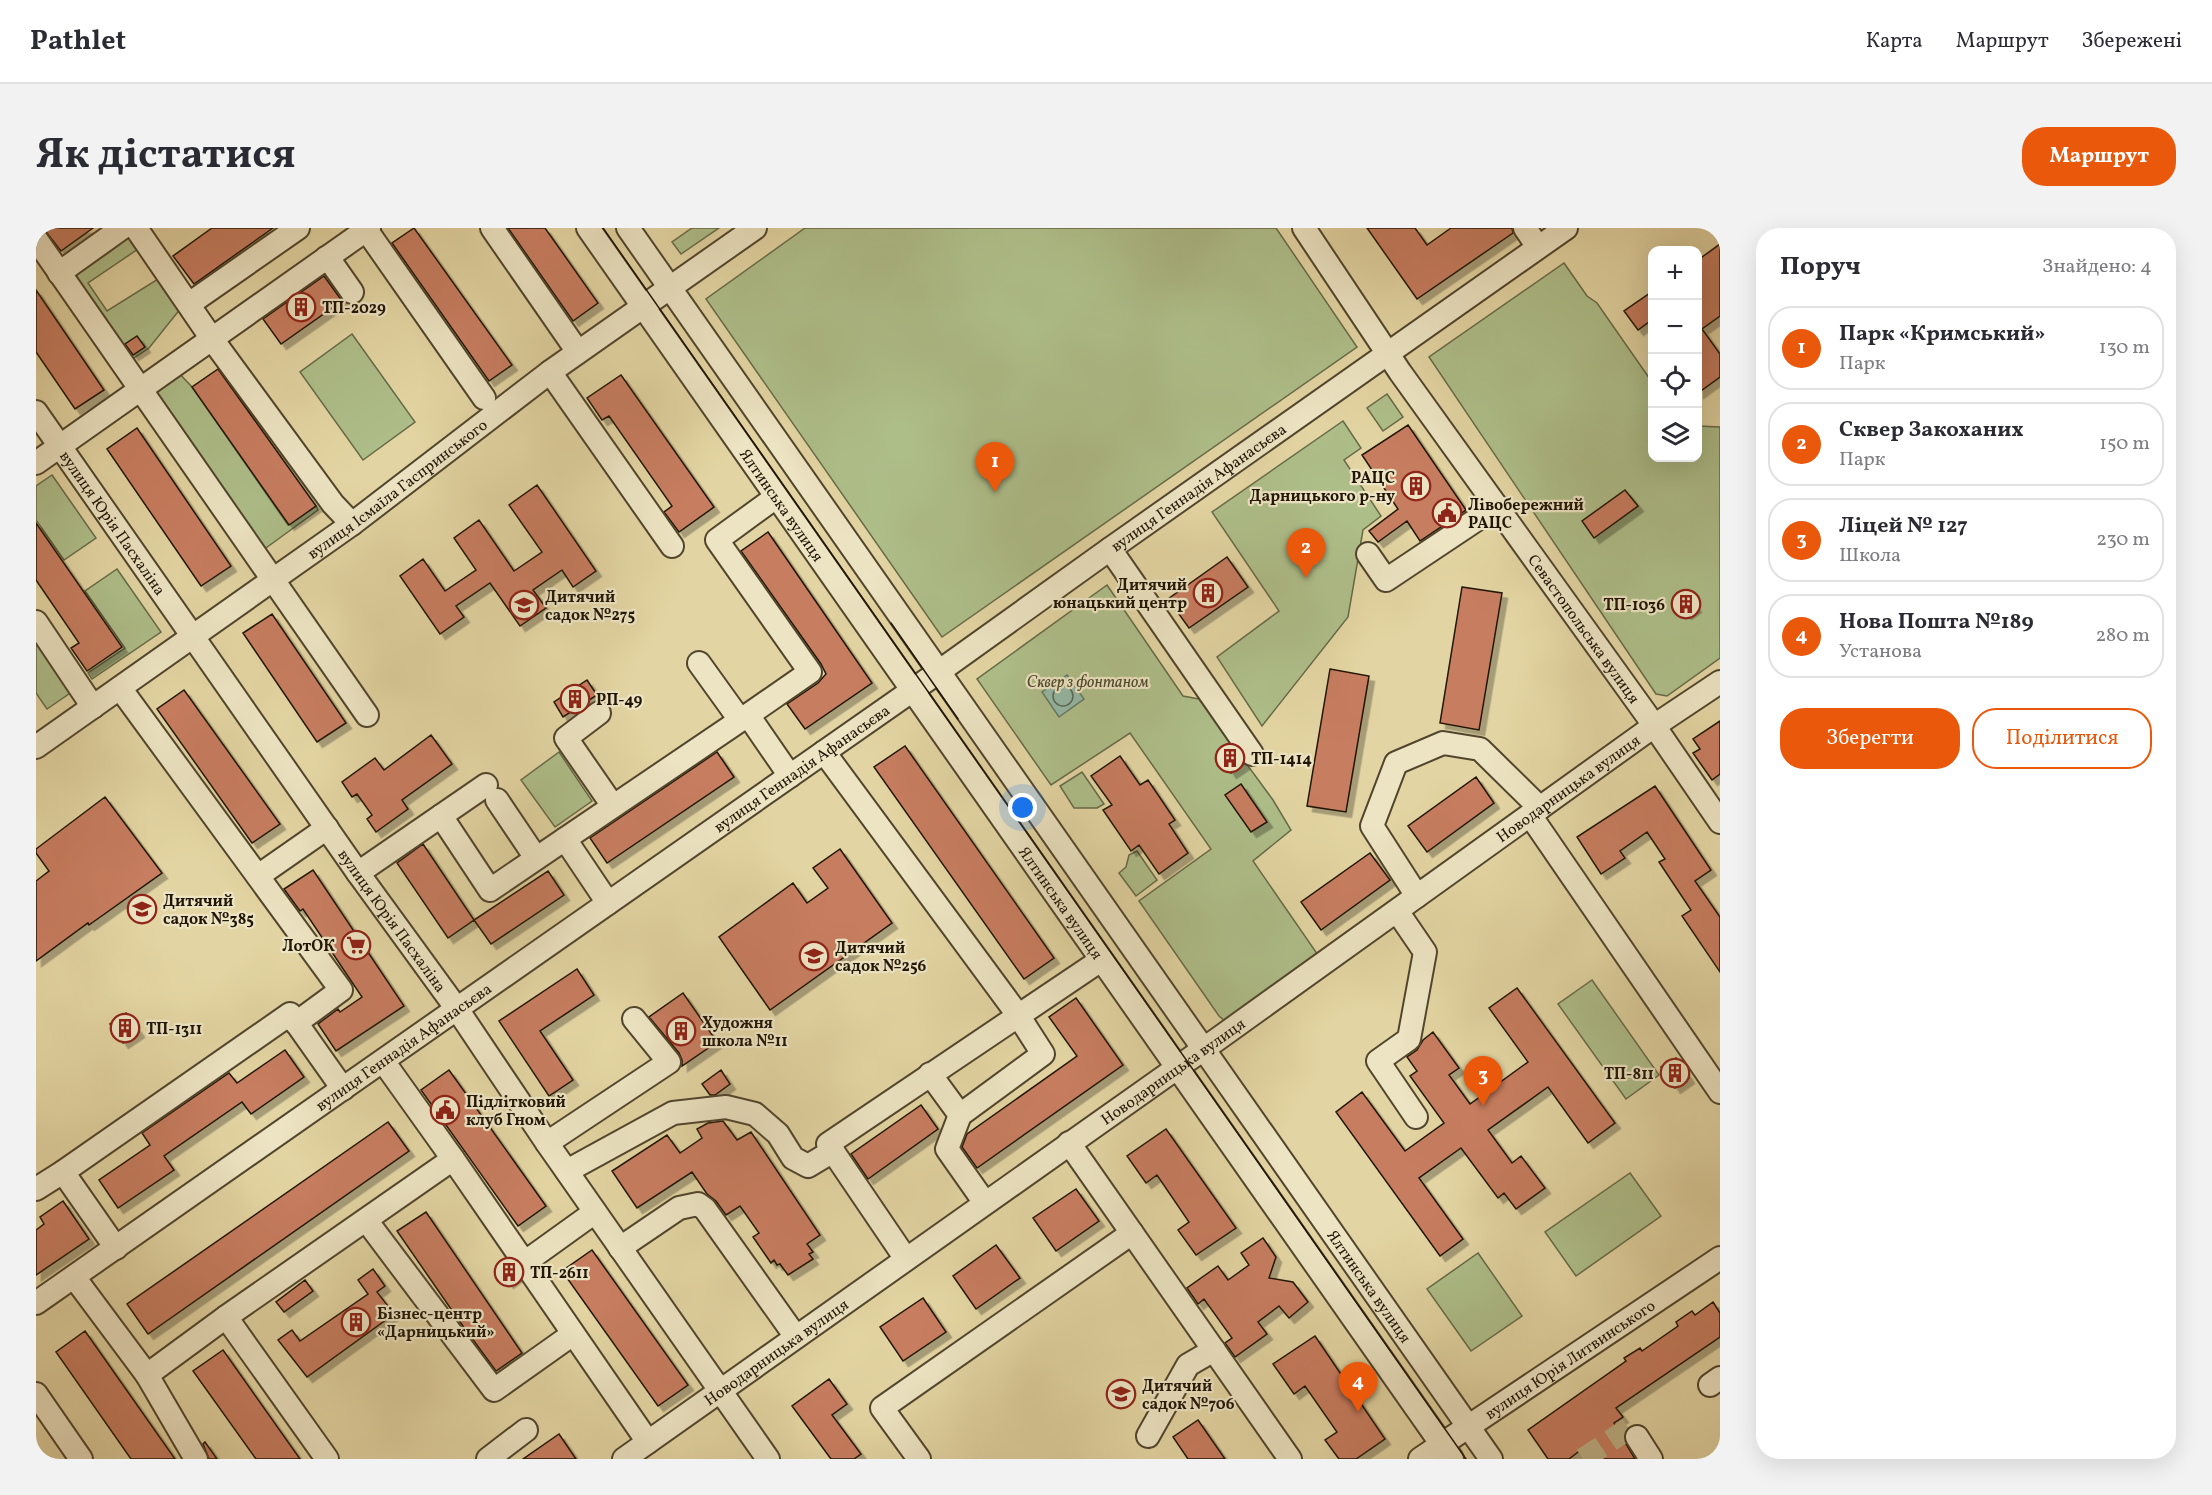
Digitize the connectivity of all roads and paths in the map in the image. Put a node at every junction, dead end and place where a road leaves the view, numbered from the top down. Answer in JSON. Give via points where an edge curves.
{"nodes":[{"id":1,"x":122,"y":228,"type":"edge"},
{"id":2,"x":135,"y":228,"type":"edge"},
{"id":3,"x":298,"y":228,"type":"edge"},
{"id":4,"x":492,"y":228,"type":"edge"},
{"id":5,"x":588,"y":228,"type":"edge"},
{"id":6,"x":628,"y":228,"type":"edge"},
{"id":7,"x":755,"y":228,"type":"edge"},
{"id":8,"x":1304,"y":228,"type":"edge"},
{"id":9,"x":1525,"y":228,"type":"edge"},
{"id":10,"x":1566,"y":228,"type":"edge"},
{"id":11,"x":367,"y":229,"type":"edge"},
{"id":12,"x":36,"y":239,"type":"edge"},
{"id":13,"x":1538,"y":247,"type":"junction"},
{"id":14,"x":326,"y":258,"type":"junction"},
{"id":15,"x":59,"y":273,"type":"junction"},
{"id":16,"x":670,"y":287,"type":"junction"},
{"id":17,"x":352,"y":292,"type":"dead end"},
{"id":18,"x":189,"y":304,"type":"junction"},
{"id":19,"x":642,"y":307,"type":"junction"},
{"id":20,"x":212,"y":339,"type":"junction"},
{"id":21,"x":578,"y":352,"type":"junction"},
{"id":22,"x":1388,"y":353,"type":"junction"},
{"id":23,"x":550,"y":372,"type":"junction"},
{"id":24,"x":140,"y":390,"type":"junction"},
{"id":25,"x":484,"y":398,"type":"dead end"},
{"id":26,"x":36,"y":412,"type":"edge"},
{"id":27,"x":60,"y":447,"type":"junction"},
{"id":28,"x":36,"y":463,"type":"edge"},
{"id":29,"x":776,"y":497,"type":"junction"},
{"id":30,"x":1497,"y":506,"type":"junction"},
{"id":31,"x":352,"y":524,"type":"junction"},
{"id":32,"x":672,"y":546,"type":"dead end"},
{"id":33,"x":1110,"y":549,"type":"junction"},
{"id":34,"x":1368,"y":554,"type":"dead end"},
{"id":35,"x":272,"y":580,"type":"junction"},
{"id":36,"x":36,"y":622,"type":"edge"},
{"id":37,"x":193,"y":636,"type":"junction"},
{"id":38,"x":699,"y":663,"type":"dead end"},
{"id":39,"x":939,"y":672,"type":"junction"},
{"id":40,"x":1720,"y":682,"type":"edge"},
{"id":41,"x":120,"y":688,"type":"junction"},
{"id":42,"x":912,"y":691,"type":"junction"},
{"id":43,"x":93,"y":707,"type":"junction"},
{"id":44,"x":599,"y":713,"type":"dead end"},
{"id":45,"x":367,"y":715,"type":"dead end"},
{"id":46,"x":744,"y":717,"type":"junction"},
{"id":47,"x":1654,"y":726,"type":"junction"},
{"id":48,"x":36,"y":747,"type":"edge"},
{"id":49,"x":824,"y":752,"type":"junction"},
{"id":50,"x":1252,"y":754,"type":"dead end"},
{"id":51,"x":790,"y":776,"type":"junction"},
{"id":52,"x":613,"y":806,"type":"junction"},
{"id":53,"x":1535,"y":811,"type":"junction"},
{"id":54,"x":441,"y":816,"type":"junction"},
{"id":55,"x":1720,"y":822,"type":"edge"},
{"id":56,"x":327,"y":828,"type":"junction"},
{"id":57,"x":565,"y":838,"type":"junction"},
{"id":58,"x":536,"y":858,"type":"junction"},
{"id":59,"x":358,"y":873,"type":"junction"},
{"id":60,"x":258,"y":876,"type":"junction"},
{"id":61,"x":1417,"y":896,"type":"junction"},
{"id":62,"x":608,"y":903,"type":"junction"},
{"id":63,"x":1397,"y":911,"type":"junction"},
{"id":64,"x":1101,"y":960,"type":"junction"},
{"id":65,"x":457,"y":1009,"type":"junction"},
{"id":66,"x":1018,"y":1015,"type":"junction"},
{"id":67,"x":634,"y":1019,"type":"dead end"},
{"id":68,"x":296,"y":1023,"type":"junction"},
{"id":69,"x":1203,"y":1049,"type":"junction"},
{"id":70,"x":383,"y":1061,"type":"junction"},
{"id":71,"x":1176,"y":1068,"type":"junction"},
{"id":72,"x":930,"y":1074,"type":"junction"},
{"id":73,"x":343,"y":1089,"type":"junction"},
{"id":74,"x":1720,"y":1092,"type":"edge"},
{"id":75,"x":960,"y":1115,"type":"junction"},
{"id":76,"x":1416,"y":1117,"type":"dead end"},
{"id":77,"x":547,"y":1143,"type":"junction"},
{"id":78,"x":1069,"y":1143,"type":"junction"},
{"id":79,"x":833,"y":1151,"type":"junction"},
{"id":80,"x":453,"y":1159,"type":"junction"},
{"id":81,"x":567,"y":1171,"type":"junction"},
{"id":82,"x":63,"y":1172,"type":"junction"},
{"id":83,"x":36,"y":1189,"type":"edge"},
{"id":84,"x":985,"y":1203,"type":"junction"},
{"id":85,"x":595,"y":1212,"type":"junction"},
{"id":86,"x":366,"y":1220,"type":"junction"},
{"id":87,"x":1132,"y":1233,"type":"junction"},
{"id":88,"x":116,"y":1248,"type":"junction"},
{"id":89,"x":620,"y":1248,"type":"junction"},
{"id":90,"x":906,"y":1259,"type":"junction"},
{"id":91,"x":1719,"y":1261,"type":"edge"},
{"id":92,"x":524,"y":1263,"type":"junction"},
{"id":93,"x":74,"y":1277,"type":"junction"},
{"id":94,"x":36,"y":1303,"type":"edge"},
{"id":95,"x":226,"y":1317,"type":"junction"},
{"id":96,"x":573,"y":1334,"type":"junction"},
{"id":97,"x":796,"y":1337,"type":"junction"},
{"id":98,"x":1214,"y":1350,"type":"junction"},
{"id":99,"x":147,"y":1375,"type":"junction"},
{"id":100,"x":721,"y":1392,"type":"junction"},
{"id":101,"x":36,"y":1394,"type":"edge"},
{"id":102,"x":1467,"y":1427,"type":"junction"},
{"id":103,"x":526,"y":1430,"type":"dead end"},
{"id":104,"x":1148,"y":1436,"type":"dead end"},
{"id":105,"x":1637,"y":1437,"type":"dead end"},
{"id":106,"x":648,"y":1442,"type":"junction"},
{"id":107,"x":1447,"y":1452,"type":"edge"},
{"id":108,"x":81,"y":1459,"type":"edge"},
{"id":109,"x":196,"y":1459,"type":"edge"},
{"id":110,"x":327,"y":1459,"type":"edge"},
{"id":111,"x":488,"y":1459,"type":"edge"},
{"id":112,"x":624,"y":1459,"type":"edge"},
{"id":113,"x":768,"y":1459,"type":"edge"},
{"id":114,"x":919,"y":1459,"type":"edge"},
{"id":115,"x":1290,"y":1459,"type":"edge"},
{"id":116,"x":1420,"y":1459,"type":"edge"},
{"id":117,"x":1491,"y":1459,"type":"edge"},
{"id":118,"x":1651,"y":1459,"type":"edge"}],
"edges":[{"from":1,"to":15,"type":"street"},
{"from":2,"to":18,"type":"street"},
{"from":3,"to":18,"type":"street"},
{"from":4,"to":21,"type":"street"},
{"from":5,"to":19,"type":"street","name":"Ялтинська вулиця"},
{"from":6,"to":16,"type":"street","name":"Ялтинська вулиця"},
{"from":7,"to":16,"type":"street","name":"вулиця Ісмаїла Гаспринського"},
{"from":8,"to":22,"type":"street","name":"Севастопольська вулиця"},
{"from":9,"to":13,"type":"street"},
{"from":10,"to":13,"type":"street","name":"вулиця Геннадія Афанасьєва"},
{"from":11,"to":14,"type":"street"},
{"from":11,"to":25,"type":"street"},
{"from":12,"to":15,"type":"street"},
{"from":13,"to":22,"type":"street","name":"вулиця Геннадія Афанасьєва"},
{"from":14,"to":17,"type":"street"},
{"from":14,"to":20,"type":"street"},
{"from":15,"to":24,"type":"street"},
{"from":16,"to":19,"type":"street","name":"вулиця Ісмаїла Гаспринського"},
{"from":16,"to":39,"type":"street","name":"Ялтинська вулиця"},
{"from":18,"to":20,"type":"street"},
{"from":19,"to":21,"type":"street","name":"вулиця Ісмаїла Гаспринського"},
{"from":19,"to":29,"type":"street","name":"Ялтинська вулиця"},
{"from":20,"to":24,"type":"street"},
{"from":20,"to":31,"type":"street","via":[[333,504]]},
{"from":21,"to":23,"type":"street","name":"вулиця Ісмаїла Гаспринського"},
{"from":22,"to":30,"type":"street","name":"Севастопольська вулиця"},
{"from":22,"to":33,"type":"street","name":"вулиця Геннадія Афанасьєва"},
{"from":23,"to":31,"type":"street","name":"вулиця Ісмаїла Гаспринського"},
{"from":23,"to":32,"type":"street"},
{"from":24,"to":27,"type":"street"},
{"from":24,"to":35,"type":"street"},
{"from":26,"to":27,"type":"street","name":"вулиця Юрія Пасхаліна"},
{"from":27,"to":28,"type":"street"},
{"from":27,"to":37,"type":"street","name":"вулиця Юрія Пасхаліна"},
{"from":29,"to":42,"type":"street","name":"Ялтинська вулиця"},
{"from":29,"to":46,"type":"street","via":[[717,540],[810,672]]},
{"from":30,"to":34,"type":"street","via":[[1386,580]]},
{"from":30,"to":47,"type":"street","name":"Севастопольська вулиця"},
{"from":31,"to":35,"type":"street","name":"вулиця Ісмаїла Гаспринського"},
{"from":33,"to":39,"type":"street","name":"вулиця Геннадія Афанасьєва"},
{"from":33,"to":50,"type":"street"},
{"from":35,"to":37,"type":"street","name":"вулиця Ісмаїла Гаспринського"},
{"from":35,"to":45,"type":"street"},
{"from":36,"to":43,"type":"street"},
{"from":37,"to":41,"type":"street","name":"вулиця Ісмаїла Гаспринського"},
{"from":37,"to":56,"type":"street","name":"вулиця Юрія Пасхаліна"},
{"from":38,"to":46,"type":"street"},
{"from":39,"to":42,"type":"street","name":"вулиця Геннадія Афанасьєва"},
{"from":39,"to":69,"type":"street","name":"Ялтинська вулиця"},
{"from":40,"to":47,"type":"street","name":"Новодарницька вулиця"},
{"from":41,"to":43,"type":"street","name":"вулиця Ісмаїла Гаспринського"},
{"from":41,"to":60,"type":"street"},
{"from":42,"to":49,"type":"street","name":"вулиця Геннадія Афанасьєва"},
{"from":42,"to":64,"type":"street","name":"Ялтинська вулиця"},
{"from":43,"to":48,"type":"street","name":"вулиця Ісмаїла Гаспринського"},
{"from":44,"to":52,"type":"street","via":[[566,738]]},
{"from":46,"to":51,"type":"street"},
{"from":46,"to":52,"type":"street"},
{"from":47,"to":53,"type":"street","name":"Новодарницька вулиця"},
{"from":47,"to":55,"type":"street","name":"Севастопольська вулиця"},
{"from":49,"to":51,"type":"street","name":"вулиця Геннадія Афанасьєва"},
{"from":49,"to":66,"type":"street"},
{"from":51,"to":62,"type":"street","name":"вулиця Геннадія Афанасьєва"},
{"from":52,"to":57,"type":"street"},
{"from":53,"to":61,"type":"street","name":"Новодарницька вулиця"},
{"from":53,"to":61,"type":"street","via":[[1480,749],[1443,743],[1396,763],[1372,826]]},
{"from":53,"to":74,"type":"street"},
{"from":54,"to":58,"type":"street","via":[[492,793]]},
{"from":54,"to":58,"type":"street","via":[[490,890]]},
{"from":54,"to":59,"type":"street"},
{"from":56,"to":59,"type":"street","name":"вулиця Юрія Пасхаліна"},
{"from":56,"to":60,"type":"street"},
{"from":57,"to":58,"type":"street"},
{"from":57,"to":62,"type":"street"},
{"from":59,"to":65,"type":"street","name":"вулиця Юрія Пасхаліна"},
{"from":60,"to":68,"type":"street","via":[[341,990]]},
{"from":61,"to":63,"type":"street","name":"Новодарницька вулиця"},
{"from":62,"to":65,"type":"street","name":"вулиця Геннадія Афанасьєва"},
{"from":63,"to":69,"type":"street","name":"Новодарницька вулиця"},
{"from":63,"to":76,"type":"street","via":[[1425,952],[1409,1039],[1378,1061]]},
{"from":64,"to":66,"type":"street"},
{"from":64,"to":71,"type":"street","name":"Ялтинська вулиця"},
{"from":65,"to":70,"type":"street","name":"вулиця Геннадія Афанасьєва"},
{"from":65,"to":77,"type":"street","name":"вулиця Юрія Пасхаліна"},
{"from":66,"to":72,"type":"street"},
{"from":66,"to":75,"type":"street","via":[[1043,1054]]},
{"from":67,"to":77,"type":"street","via":[[669,1062]]},
{"from":68,"to":73,"type":"street"},
{"from":68,"to":82,"type":"street","via":[[290,1014]]},
{"from":69,"to":71,"type":"street","name":"Новодарницька вулиця"},
{"from":69,"to":102,"type":"street","name":"Ялтинська вулиця"},
{"from":70,"to":73,"type":"street","name":"вулиця Геннадія Афанасьєва"},
{"from":70,"to":80,"type":"street"},
{"from":71,"to":78,"type":"street","name":"Новодарницька вулиця"},
{"from":71,"to":107,"type":"street","name":"Ялтинська вулиця"},
{"from":72,"to":75,"type":"street"},
{"from":72,"to":79,"type":"street","via":[[828,1144]]},
{"from":73,"to":88,"type":"street","name":"вулиця Геннадія Афанасьєва"},
{"from":75,"to":84,"type":"street","via":[[947,1149]]},
{"from":77,"to":81,"type":"street","name":"вулиця Юрія Пасхаліна"},
{"from":78,"to":84,"type":"street","name":"Новодарницька вулиця"},
{"from":78,"to":87,"type":"street"},
{"from":79,"to":81,"type":"street","via":[[808,1166],[793,1158],[778,1134],[755,1114],[711,1107],[673,1113]]},
{"from":79,"to":90,"type":"street"},
{"from":80,"to":86,"type":"street"},
{"from":80,"to":92,"type":"street"},
{"from":81,"to":85,"type":"street","name":"вулиця Юрія Пасхаліна"},
{"from":82,"to":83,"type":"street"},
{"from":82,"to":88,"type":"street"},
{"from":84,"to":90,"type":"street","name":"Новодарницька вулиця"},
{"from":85,"to":89,"type":"street","name":"вулиця Юрія Пасхаліна"},
{"from":85,"to":92,"type":"street"},
{"from":86,"to":95,"type":"street"},
{"from":86,"to":96,"type":"street","via":[[494,1390]]},
{"from":87,"to":98,"type":"street"},
{"from":87,"to":114,"type":"street","via":[[882,1408]]},
{"from":88,"to":93,"type":"street","name":"вулиця Геннадія Афанасьєва"},
{"from":89,"to":97,"type":"street","via":[[679,1208],[698,1204]]},
{"from":89,"to":100,"type":"street","name":"вулиця Юрія Пасхаліна"},
{"from":90,"to":97,"type":"street","name":"Новодарницька вулиця"},
{"from":91,"to":102,"type":"street","name":"вулиця Юрія Литвинського"},
{"from":92,"to":96,"type":"street"},
{"from":93,"to":94,"type":"street","name":"вулиця Геннадія Афанасьєва"},
{"from":93,"to":99,"type":"street"},
{"from":95,"to":99,"type":"street"},
{"from":95,"to":110,"type":"street"},
{"from":96,"to":106,"type":"street"},
{"from":97,"to":100,"type":"street","name":"Новодарницька вулиця"},
{"from":98,"to":104,"type":"street","via":[[1188,1365]]},
{"from":98,"to":115,"type":"street"},
{"from":99,"to":109,"type":"street"},
{"from":100,"to":106,"type":"street","name":"Новодарницька вулиця"},
{"from":100,"to":113,"type":"street","name":"вулиця Юрія Пасхаліна"},
{"from":101,"to":108,"type":"street"},
{"from":102,"to":107,"type":"street","name":"вулиця Юрія Литвинського"},
{"from":102,"to":117,"type":"street","name":"Ялтинська вулиця"},
{"from":103,"to":111,"type":"street"},
{"from":105,"to":118,"type":"street"},
{"from":106,"to":112,"type":"street","name":"Новодарницька вулиця"},
{"from":107,"to":116,"type":"street","name":"вулиця Юрія Литвинського"}]}
